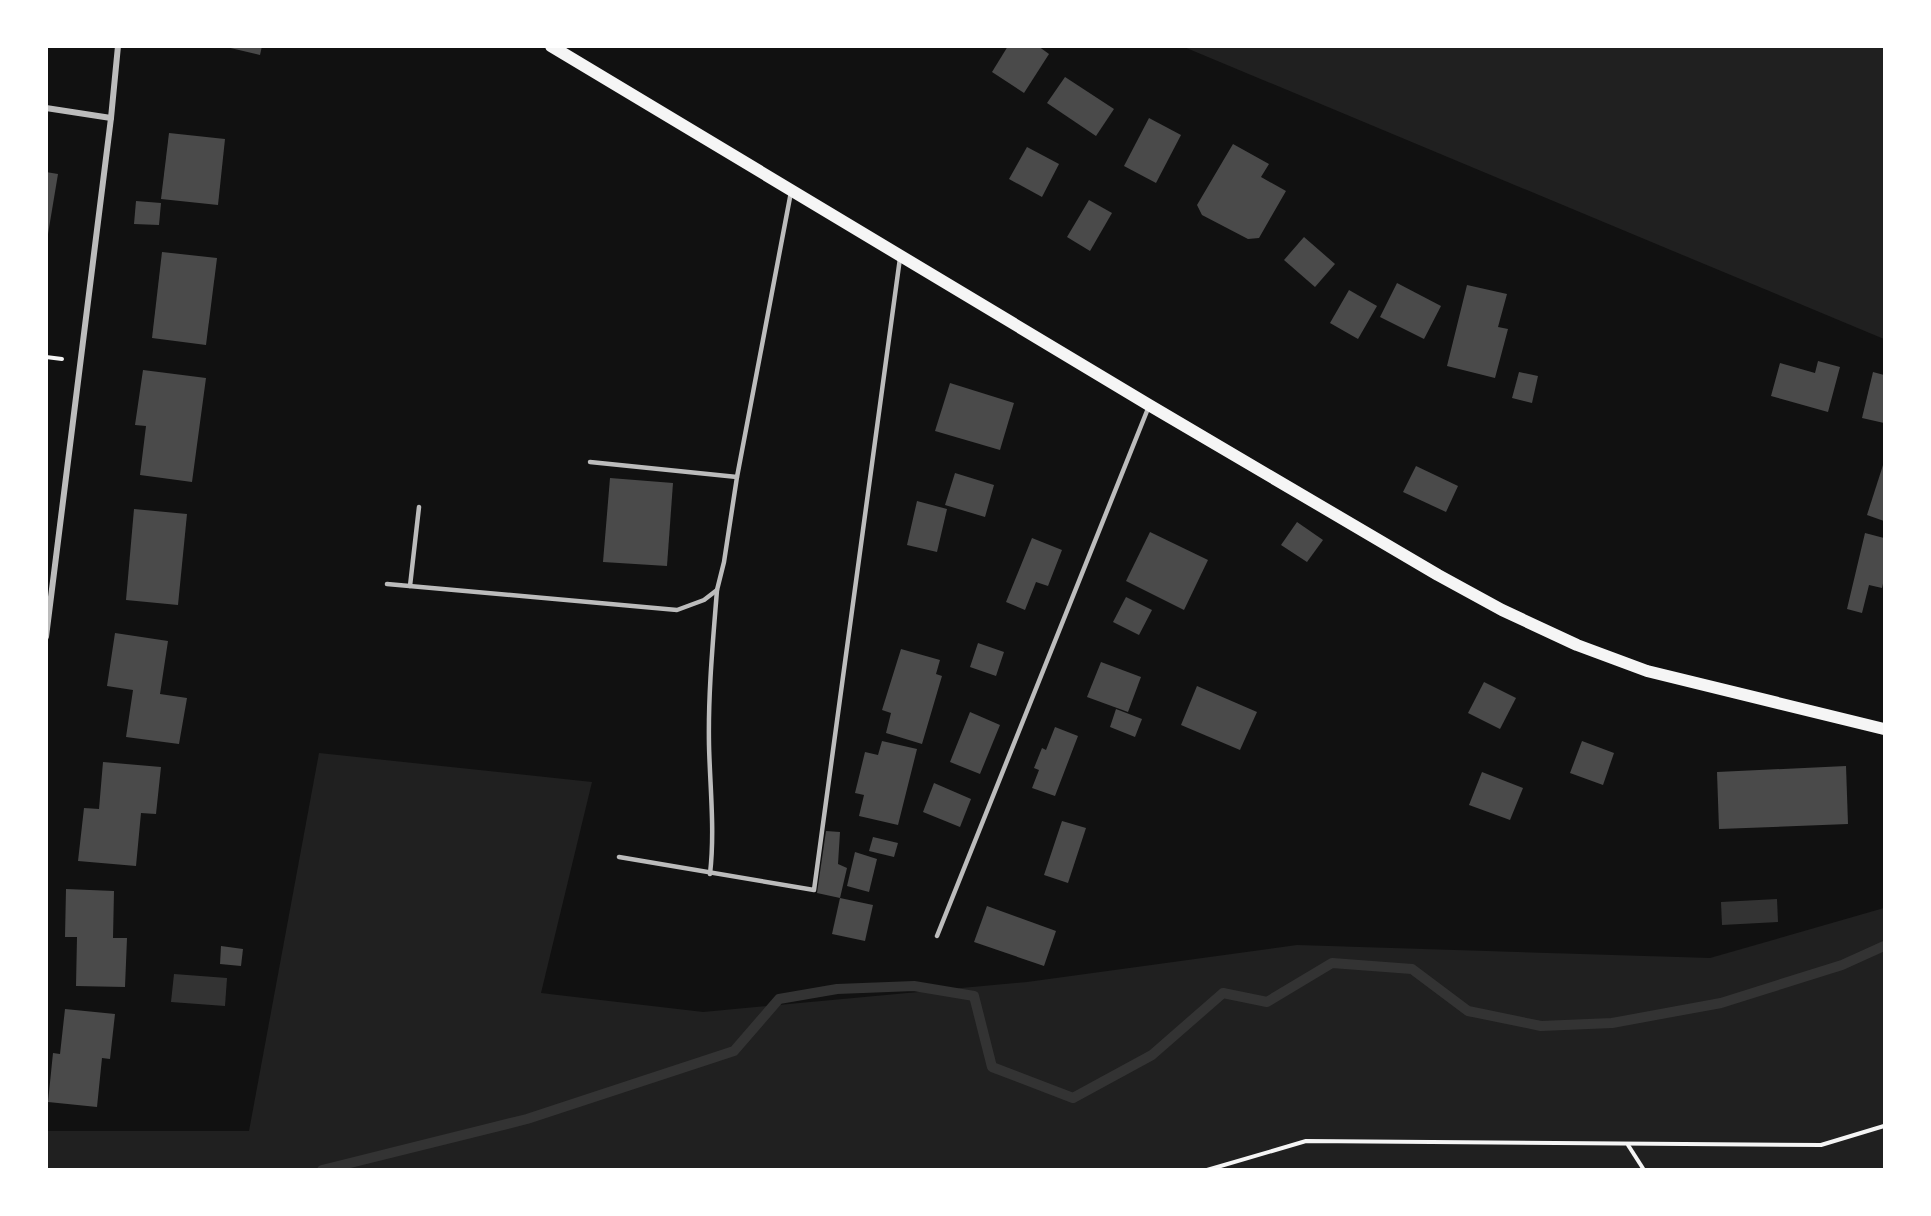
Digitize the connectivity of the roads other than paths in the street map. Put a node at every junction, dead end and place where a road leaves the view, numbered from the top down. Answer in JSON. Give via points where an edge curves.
{"nodes":[{"id":1,"x":118,"y":46,"type":"edge"},
{"id":2,"x":551,"y":46,"type":"edge"},
{"id":3,"x":46,"y":108,"type":"edge"},
{"id":4,"x":111,"y":117,"type":"junction"},
{"id":5,"x":791,"y":190,"type":"junction"},
{"id":6,"x":901,"y":255,"type":"junction"},
{"id":7,"x":1149,"y":405,"type":"junction"},
{"id":8,"x":590,"y":462,"type":"dead end"},
{"id":9,"x":737,"y":477,"type":"junction"},
{"id":10,"x":419,"y":507,"type":"dead end"},
{"id":11,"x":387,"y":584,"type":"dead end"},
{"id":12,"x":410,"y":586,"type":"junction"},
{"id":13,"x":717,"y":590,"type":"junction"},
{"id":14,"x":48,"y":607,"type":"edge"},
{"id":15,"x":46,"y":637,"type":"edge"},
{"id":16,"x":1884,"y":729,"type":"edge"},
{"id":17,"x":620,"y":857,"type":"dead end"},
{"id":18,"x":710,"y":874,"type":"junction"},
{"id":19,"x":937,"y":936,"type":"dead end"}],
"edges":[{"from":1,"to":4,"type":"street"},
{"from":2,"to":5,"type":"main road"},
{"from":3,"to":4,"type":"street"},
{"from":4,"to":14,"type":"street"},
{"from":5,"to":6,"type":"main road"},
{"from":5,"to":9,"type":"lane"},
{"from":6,"to":7,"type":"main road"},
{"from":6,"to":18,"type":"lane","via":[[814,890]]},
{"from":7,"to":16,"type":"main road","via":[[1438,575],[1577,645],[1647,671]]},
{"from":7,"to":19,"type":"lane"},
{"from":8,"to":9,"type":"lane"},
{"from":9,"to":13,"type":"lane"},
{"from":10,"to":12,"type":"lane"},
{"from":11,"to":12,"type":"lane"},
{"from":12,"to":13,"type":"lane","via":[[677,610],[704,600]]},
{"from":13,"to":18,"type":"lane","via":[[710,684]]},
{"from":14,"to":15,"type":"street"},
{"from":17,"to":18,"type":"lane"}]}
